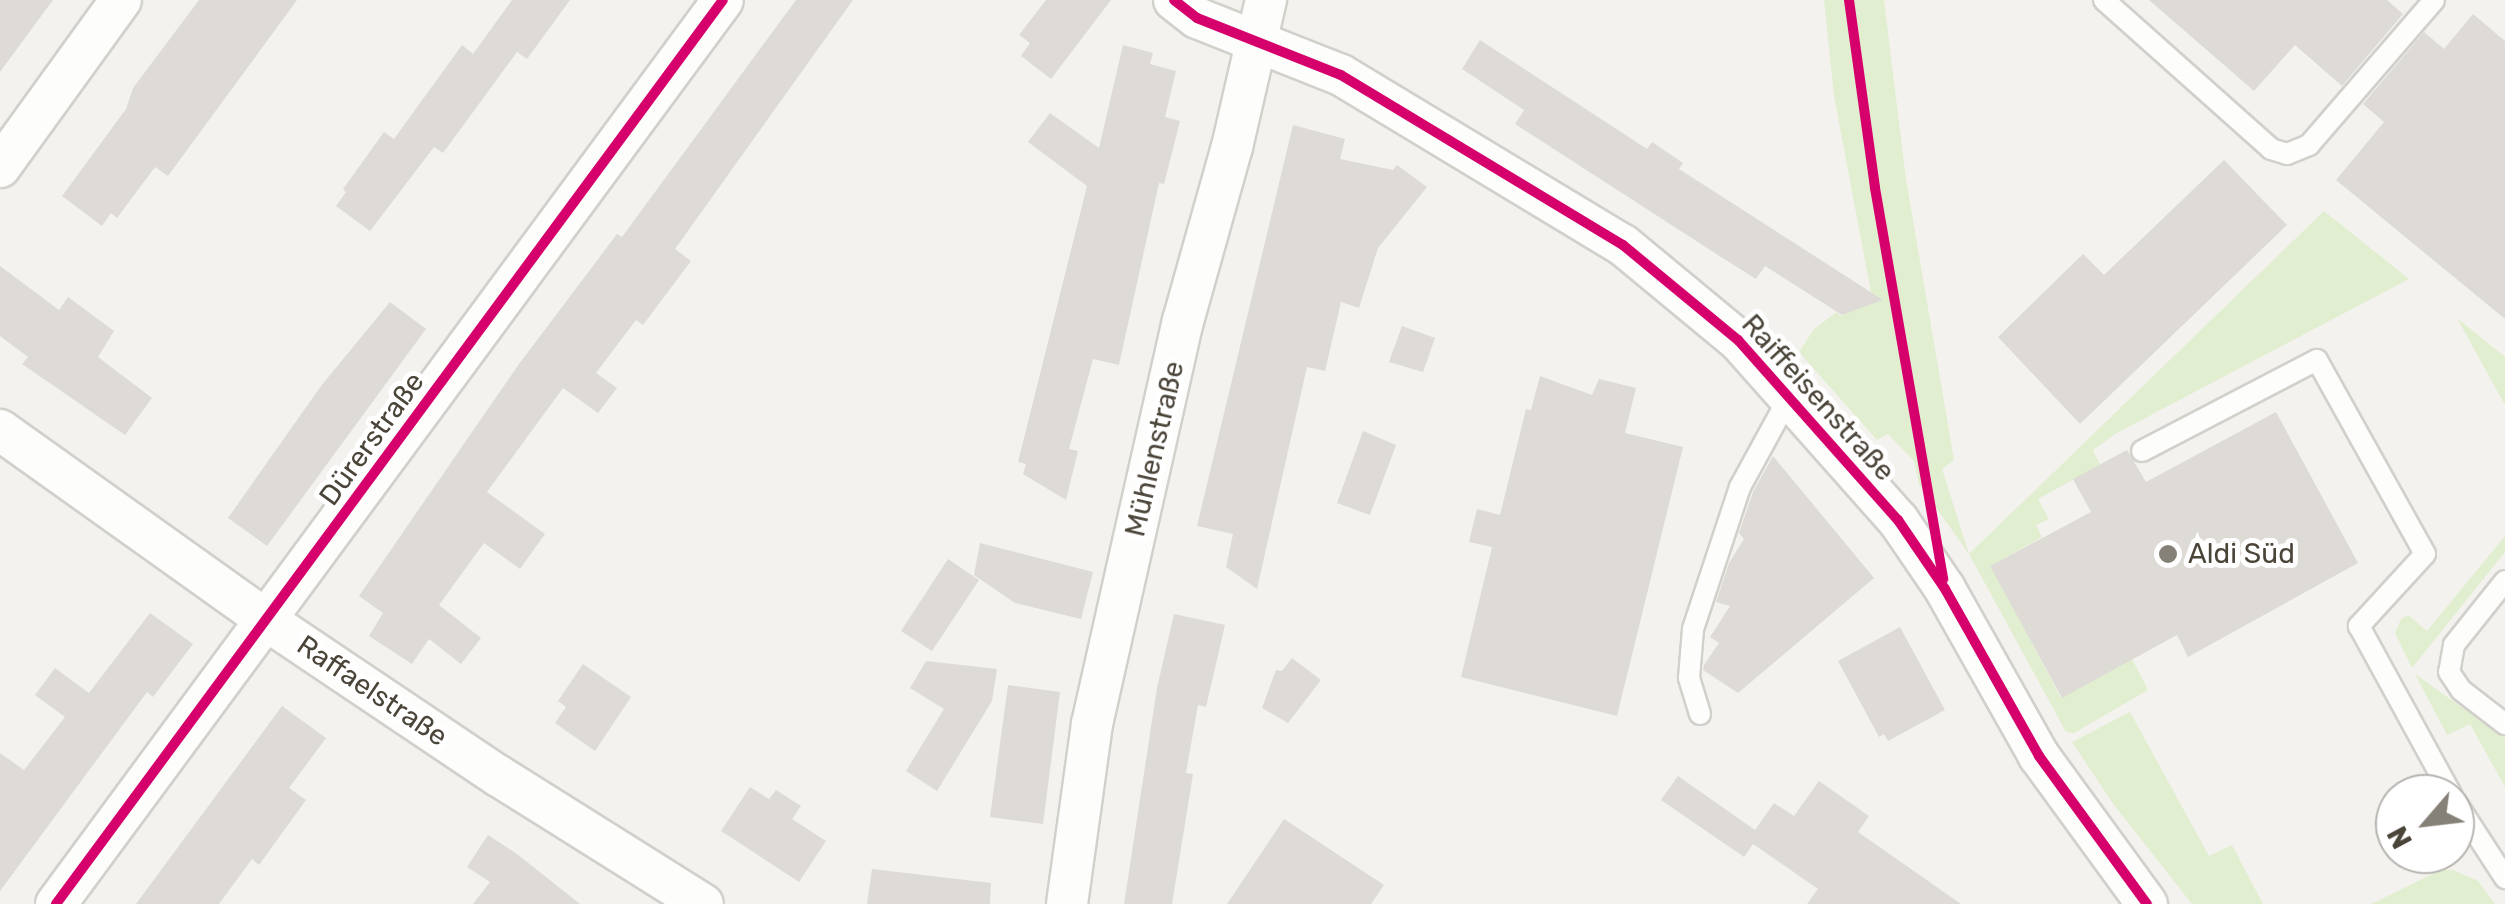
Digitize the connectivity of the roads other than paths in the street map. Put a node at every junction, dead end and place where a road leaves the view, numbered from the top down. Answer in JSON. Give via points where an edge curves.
{"nodes":[{"id":1,"x":121,"y":0,"type":"edge"},
{"id":2,"x":724,"y":0,"type":"edge"},
{"id":3,"x":1174,"y":0,"type":"edge"},
{"id":4,"x":1266,"y":0,"type":"edge"},
{"id":5,"x":2104,"y":0,"type":"edge"},
{"id":6,"x":2434,"y":0,"type":"edge"},
{"id":7,"x":1259,"y":45,"type":"junction"},
{"id":8,"x":0,"y":167,"type":"edge"},
{"id":9,"x":1789,"y":398,"type":"junction"},
{"id":10,"x":0,"y":430,"type":"edge"},
{"id":11,"x":2142,"y":451,"type":"dead end"},
{"id":12,"x":2505,"y":581,"type":"edge"},
{"id":13,"x":266,"y":620,"type":"junction"},
{"id":14,"x":1700,"y":714,"type":"dead end"},
{"id":15,"x":2505,"y":724,"type":"edge"},
{"id":16,"x":2440,"y":774,"type":"edge"},
{"id":17,"x":2475,"y":832,"type":"edge"},
{"id":18,"x":2505,"y":878,"type":"edge"},
{"id":19,"x":658,"y":893,"type":"edge"},
{"id":20,"x":56,"y":904,"type":"edge"},
{"id":21,"x":703,"y":904,"type":"edge"},
{"id":22,"x":1067,"y":904,"type":"edge"},
{"id":23,"x":2147,"y":904,"type":"edge"}],
"edges":[{"from":1,"to":8,"type":"street"},
{"from":2,"to":13,"type":"street","name":"Dürerstraße"},
{"from":3,"to":7,"type":"street","name":"Raiffeisenstraße","via":[[1197,18]]},
{"from":4,"to":7,"type":"street","name":"Mühlenstraße"},
{"from":5,"to":6,"type":"lane","via":[[2271,150],[2287,154],[2309,145]]},
{"from":7,"to":9,"type":"street","name":"Raiffeisenstraße","via":[[1341,75],[1623,245],[1738,340]]},
{"from":7,"to":22,"type":"street","name":"Mühlenstraße","via":[[1183,321],[1097,705]]},
{"from":9,"to":14,"type":"lane","via":[[1740,487],[1694,629],[1689,678]]},
{"from":9,"to":23,"type":"street","name":"Raiffeisenstraße","via":[[1898,520],[2014,718]]},
{"from":10,"to":13,"type":"street","name":"Raffaelstraße"},
{"from":11,"to":16,"type":"lane","via":[[2317,360],[2424,554],[2359,626]]},
{"from":12,"to":15,"type":"lane","via":[[2454,646],[2449,672]]},
{"from":13,"to":19,"type":"street","name":"Raffaelstraße"},
{"from":13,"to":20,"type":"street","name":"Dürerstraße"},
{"from":17,"to":18,"type":"lane"},
{"from":19,"to":21,"type":"street","name":"Raffaelstraße"}]}
